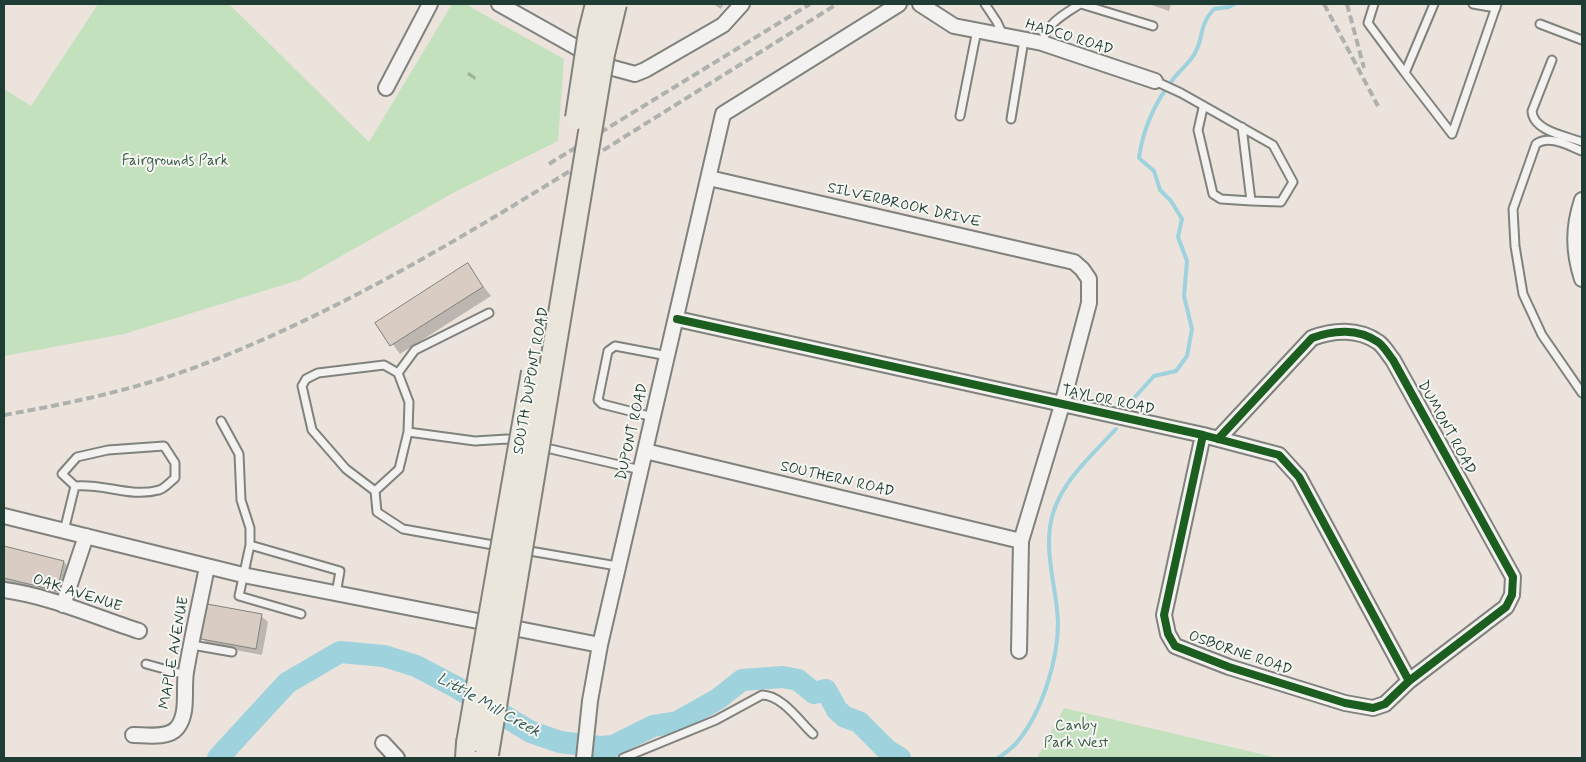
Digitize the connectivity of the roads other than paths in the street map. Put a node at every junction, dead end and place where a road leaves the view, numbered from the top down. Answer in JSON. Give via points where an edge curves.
{"nodes":[{"id":1,"x":430,"y":4,"type":"edge"},
{"id":2,"x":499,"y":4,"type":"edge"},
{"id":3,"x":596,"y":4,"type":"edge"},
{"id":4,"x":615,"y":4,"type":"edge"},
{"id":5,"x":742,"y":4,"type":"edge"},
{"id":6,"x":899,"y":4,"type":"edge"},
{"id":7,"x":920,"y":4,"type":"edge"},
{"id":8,"x":985,"y":4,"type":"edge"},
{"id":9,"x":1080,"y":4,"type":"edge"},
{"id":10,"x":1374,"y":4,"type":"edge"},
{"id":11,"x":1434,"y":4,"type":"edge"},
{"id":12,"x":1473,"y":4,"type":"edge"},
{"id":13,"x":1497,"y":6,"type":"edge"},
{"id":14,"x":1540,"y":24,"type":"dead end"},
{"id":15,"x":1153,"y":26,"type":"dead end"},
{"id":16,"x":976,"y":30,"type":"junction"},
{"id":17,"x":1003,"y":36,"type":"junction"},
{"id":18,"x":1024,"y":40,"type":"junction"},
{"id":19,"x":1582,"y":40,"type":"edge"},
{"id":20,"x":1042,"y":43,"type":"junction"},
{"id":21,"x":1552,"y":60,"type":"dead end"},
{"id":22,"x":1405,"y":73,"type":"junction"},
{"id":23,"x":1155,"y":81,"type":"joint"},
{"id":24,"x":386,"y":88,"type":"dead end"},
{"id":25,"x":1203,"y":108,"type":"junction"},
{"id":26,"x":960,"y":116,"type":"dead end"},
{"id":27,"x":1011,"y":119,"type":"dead end"},
{"id":28,"x":1242,"y":126,"type":"junction"},
{"id":29,"x":1582,"y":142,"type":"edge"},
{"id":30,"x":1582,"y":151,"type":"edge"},
{"id":31,"x":709,"y":178,"type":"junction"},
{"id":32,"x":1251,"y":200,"type":"junction"},
{"id":33,"x":1582,"y":200,"type":"edge"},
{"id":34,"x":1582,"y":278,"type":"edge"},
{"id":35,"x":489,"y":313,"type":"dead end"},
{"id":36,"x":676,"y":320,"type":"junction"},
{"id":37,"x":668,"y":356,"type":"junction"},
{"id":38,"x":398,"y":373,"type":"junction"},
{"id":39,"x":1582,"y":393,"type":"edge"},
{"id":40,"x":1062,"y":405,"type":"junction"},
{"id":41,"x":653,"y":417,"type":"junction"},
{"id":42,"x":221,"y":421,"type":"dead end"},
{"id":43,"x":408,"y":432,"type":"junction"},
{"id":44,"x":1204,"y":435,"type":"junction"},
{"id":45,"x":1218,"y":439,"type":"junction"},
{"id":46,"x":645,"y":451,"type":"junction"},
{"id":47,"x":641,"y":470,"type":"junction"},
{"id":48,"x":75,"y":486,"type":"junction"},
{"id":49,"x":375,"y":491,"type":"junction"},
{"id":50,"x":4,"y":516,"type":"edge"},
{"id":51,"x":64,"y":531,"type":"junction"},
{"id":52,"x":86,"y":536,"type":"junction"},
{"id":53,"x":1021,"y":541,"type":"junction"},
{"id":54,"x":250,"y":545,"type":"junction"},
{"id":55,"x":617,"y":566,"type":"junction"},
{"id":56,"x":207,"y":567,"type":"junction"},
{"id":57,"x":243,"y":575,"type":"junction"},
{"id":58,"x":4,"y":590,"type":"edge"},
{"id":59,"x":336,"y":594,"type":"junction"},
{"id":60,"x":63,"y":605,"type":"junction"},
{"id":61,"x":301,"y":614,"type":"dead end"},
{"id":62,"x":139,"y":631,"type":"dead end"},
{"id":63,"x":192,"y":645,"type":"junction"},
{"id":64,"x":600,"y":645,"type":"junction"},
{"id":65,"x":1019,"y":651,"type":"dead end"},
{"id":66,"x":232,"y":652,"type":"dead end"},
{"id":67,"x":146,"y":664,"type":"dead end"},
{"id":68,"x":186,"y":675,"type":"junction"},
{"id":69,"x":1409,"y":681,"type":"junction"},
{"id":70,"x":813,"y":734,"type":"dead end"},
{"id":71,"x":133,"y":735,"type":"dead end"},
{"id":72,"x":383,"y":742,"type":"dead end"},
{"id":73,"x":477,"y":753,"type":"edge"},
{"id":74,"x":584,"y":755,"type":"edge"},
{"id":75,"x":397,"y":758,"type":"edge"},
{"id":76,"x":623,"y":758,"type":"edge"}],
"edges":[{"from":1,"to":24,"type":"street"},
{"from":2,"to":5,"type":"street","via":[[613,68],[635,74],[723,25]]},
{"from":3,"to":73,"type":"main road","name":"SOUTH DUPONT ROAD","bridge":true},
{"from":4,"to":73,"type":"main road","name":"SOUTH DUPONT ROAD","bridge":true,"via":[[603,54]]},
{"from":6,"to":31,"type":"street","name":"DUPONT ROAD","via":[[724,114]]},
{"from":7,"to":16,"type":"street","name":"HADCO ROAD","via":[[954,26]]},
{"from":8,"to":17,"type":"lane","via":[[998,22]]},
{"from":9,"to":15,"type":"lane"},
{"from":9,"to":20,"type":"lane","via":[[1054,21],[1045,32]]},
{"from":10,"to":22,"type":"lane","via":[[1368,23]]},
{"from":11,"to":22,"type":"lane"},
{"from":12,"to":13,"type":"lane"},
{"from":13,"to":22,"type":"lane","via":[[1452,134]]},
{"from":14,"to":19,"type":"lane"},
{"from":16,"to":17,"type":"street","name":"HADCO ROAD"},
{"from":16,"to":26,"type":"lane"},
{"from":17,"to":18,"type":"street","name":"HADCO ROAD"},
{"from":18,"to":20,"type":"street","name":"HADCO ROAD"},
{"from":18,"to":27,"type":"lane"},
{"from":20,"to":23,"type":"street","name":"HADCO ROAD"},
{"from":21,"to":29,"type":"lane","via":[[1532,118],[1537,125]]},
{"from":23,"to":25,"type":"lane"},
{"from":25,"to":28,"type":"lane"},
{"from":25,"to":32,"type":"lane","via":[[1198,130],[1213,194],[1221,199]]},
{"from":28,"to":32,"type":"lane"},
{"from":28,"to":32,"type":"lane","via":[[1272,145],[1293,182],[1281,202]]},
{"from":30,"to":39,"type":"lane","via":[[1552,140],[1545,139],[1536,144],[1513,218],[1528,309]]},
{"from":31,"to":36,"type":"street","name":"DUPONT ROAD"},
{"from":31,"to":40,"type":"street","name":"SILVERBROOK DRIVE","via":[[1074,262],[1086,276],[1091,290]]},
{"from":33,"to":34,"type":"street","via":[[1574,242]]},
{"from":35,"to":38,"type":"lane","via":[[415,350]]},
{"from":36,"to":37,"type":"street","name":"DUPONT ROAD"},
{"from":36,"to":40,"type":"street","name":"TAYLOR ROAD"},
{"from":37,"to":41,"type":"street","name":"DUPONT ROAD"},
{"from":37,"to":41,"type":"lane","via":[[615,346],[608,350],[598,400],[602,404]]},
{"from":38,"to":43,"type":"lane","via":[[409,402]]},
{"from":38,"to":49,"type":"lane","via":[[384,365],[318,373],[306,379],[302,386],[312,430],[346,469]]},
{"from":40,"to":44,"type":"street","name":"TAYLOR ROAD"},
{"from":40,"to":53,"type":"street"},
{"from":41,"to":46,"type":"street","name":"DUPONT ROAD"},
{"from":42,"to":54,"type":"lane","via":[[239,454],[241,500],[250,528]]},
{"from":43,"to":47,"type":"lane","via":[[475,441],[507,439]]},
{"from":43,"to":49,"type":"lane","via":[[399,469]]},
{"from":44,"to":45,"type":"street","name":"TAYLOR ROAD"},
{"from":44,"to":69,"type":"street","name":"OSBORNE ROAD","via":[[1164,615],[1168,634],[1175,646],[1229,667],[1345,703],[1373,708],[1385,704]]},
{"from":45,"to":69,"type":"street","name":"TAYLOR ROAD","via":[[1278,455],[1299,477]]},
{"from":45,"to":69,"type":"street","name":"DUMONT ROAD","via":[[1312,338],[1325,333],[1346,332],[1362,334],[1379,342],[1393,360],[1513,577],[1512,594],[1506,607]]},
{"from":46,"to":47,"type":"street","name":"DUPONT ROAD"},
{"from":46,"to":53,"type":"street","name":"SOUTHERN ROAD"},
{"from":47,"to":55,"type":"street","name":"DUPONT ROAD"},
{"from":48,"to":48,"type":"lane","via":[[94,484],[126,492],[160,490],[174,478],[175,463],[164,446],[92,453],[78,457],[62,474]]},
{"from":48,"to":51,"type":"lane"},
{"from":49,"to":55,"type":"lane","via":[[377,512],[403,529]]},
{"from":50,"to":51,"type":"street"},
{"from":51,"to":52,"type":"street"},
{"from":52,"to":56,"type":"street"},
{"from":52,"to":60,"type":"street"},
{"from":53,"to":65,"type":"street"},
{"from":54,"to":57,"type":"lane"},
{"from":54,"to":59,"type":"lane","via":[[340,572]]},
{"from":55,"to":64,"type":"street","name":"DUPONT ROAD"},
{"from":56,"to":57,"type":"street"},
{"from":56,"to":63,"type":"street","name":"MAPLE AVENUE"},
{"from":57,"to":59,"type":"street"},
{"from":57,"to":61,"type":"lane","via":[[239,596]]},
{"from":58,"to":60,"type":"street","name":"OAK AVENUE"},
{"from":59,"to":64,"type":"street"},
{"from":60,"to":62,"type":"street","name":"OAK AVENUE"},
{"from":63,"to":66,"type":"lane"},
{"from":63,"to":68,"type":"street","name":"MAPLE AVENUE"},
{"from":64,"to":74,"type":"street","name":"DUPONT ROAD"},
{"from":67,"to":68,"type":"lane"},
{"from":68,"to":71,"type":"street","name":"MAPLE AVENUE","via":[[185,708],[177,728],[169,734]]},
{"from":70,"to":76,"type":"lane","via":[[776,700],[762,695],[716,720]]},
{"from":72,"to":75,"type":"street"}]}
